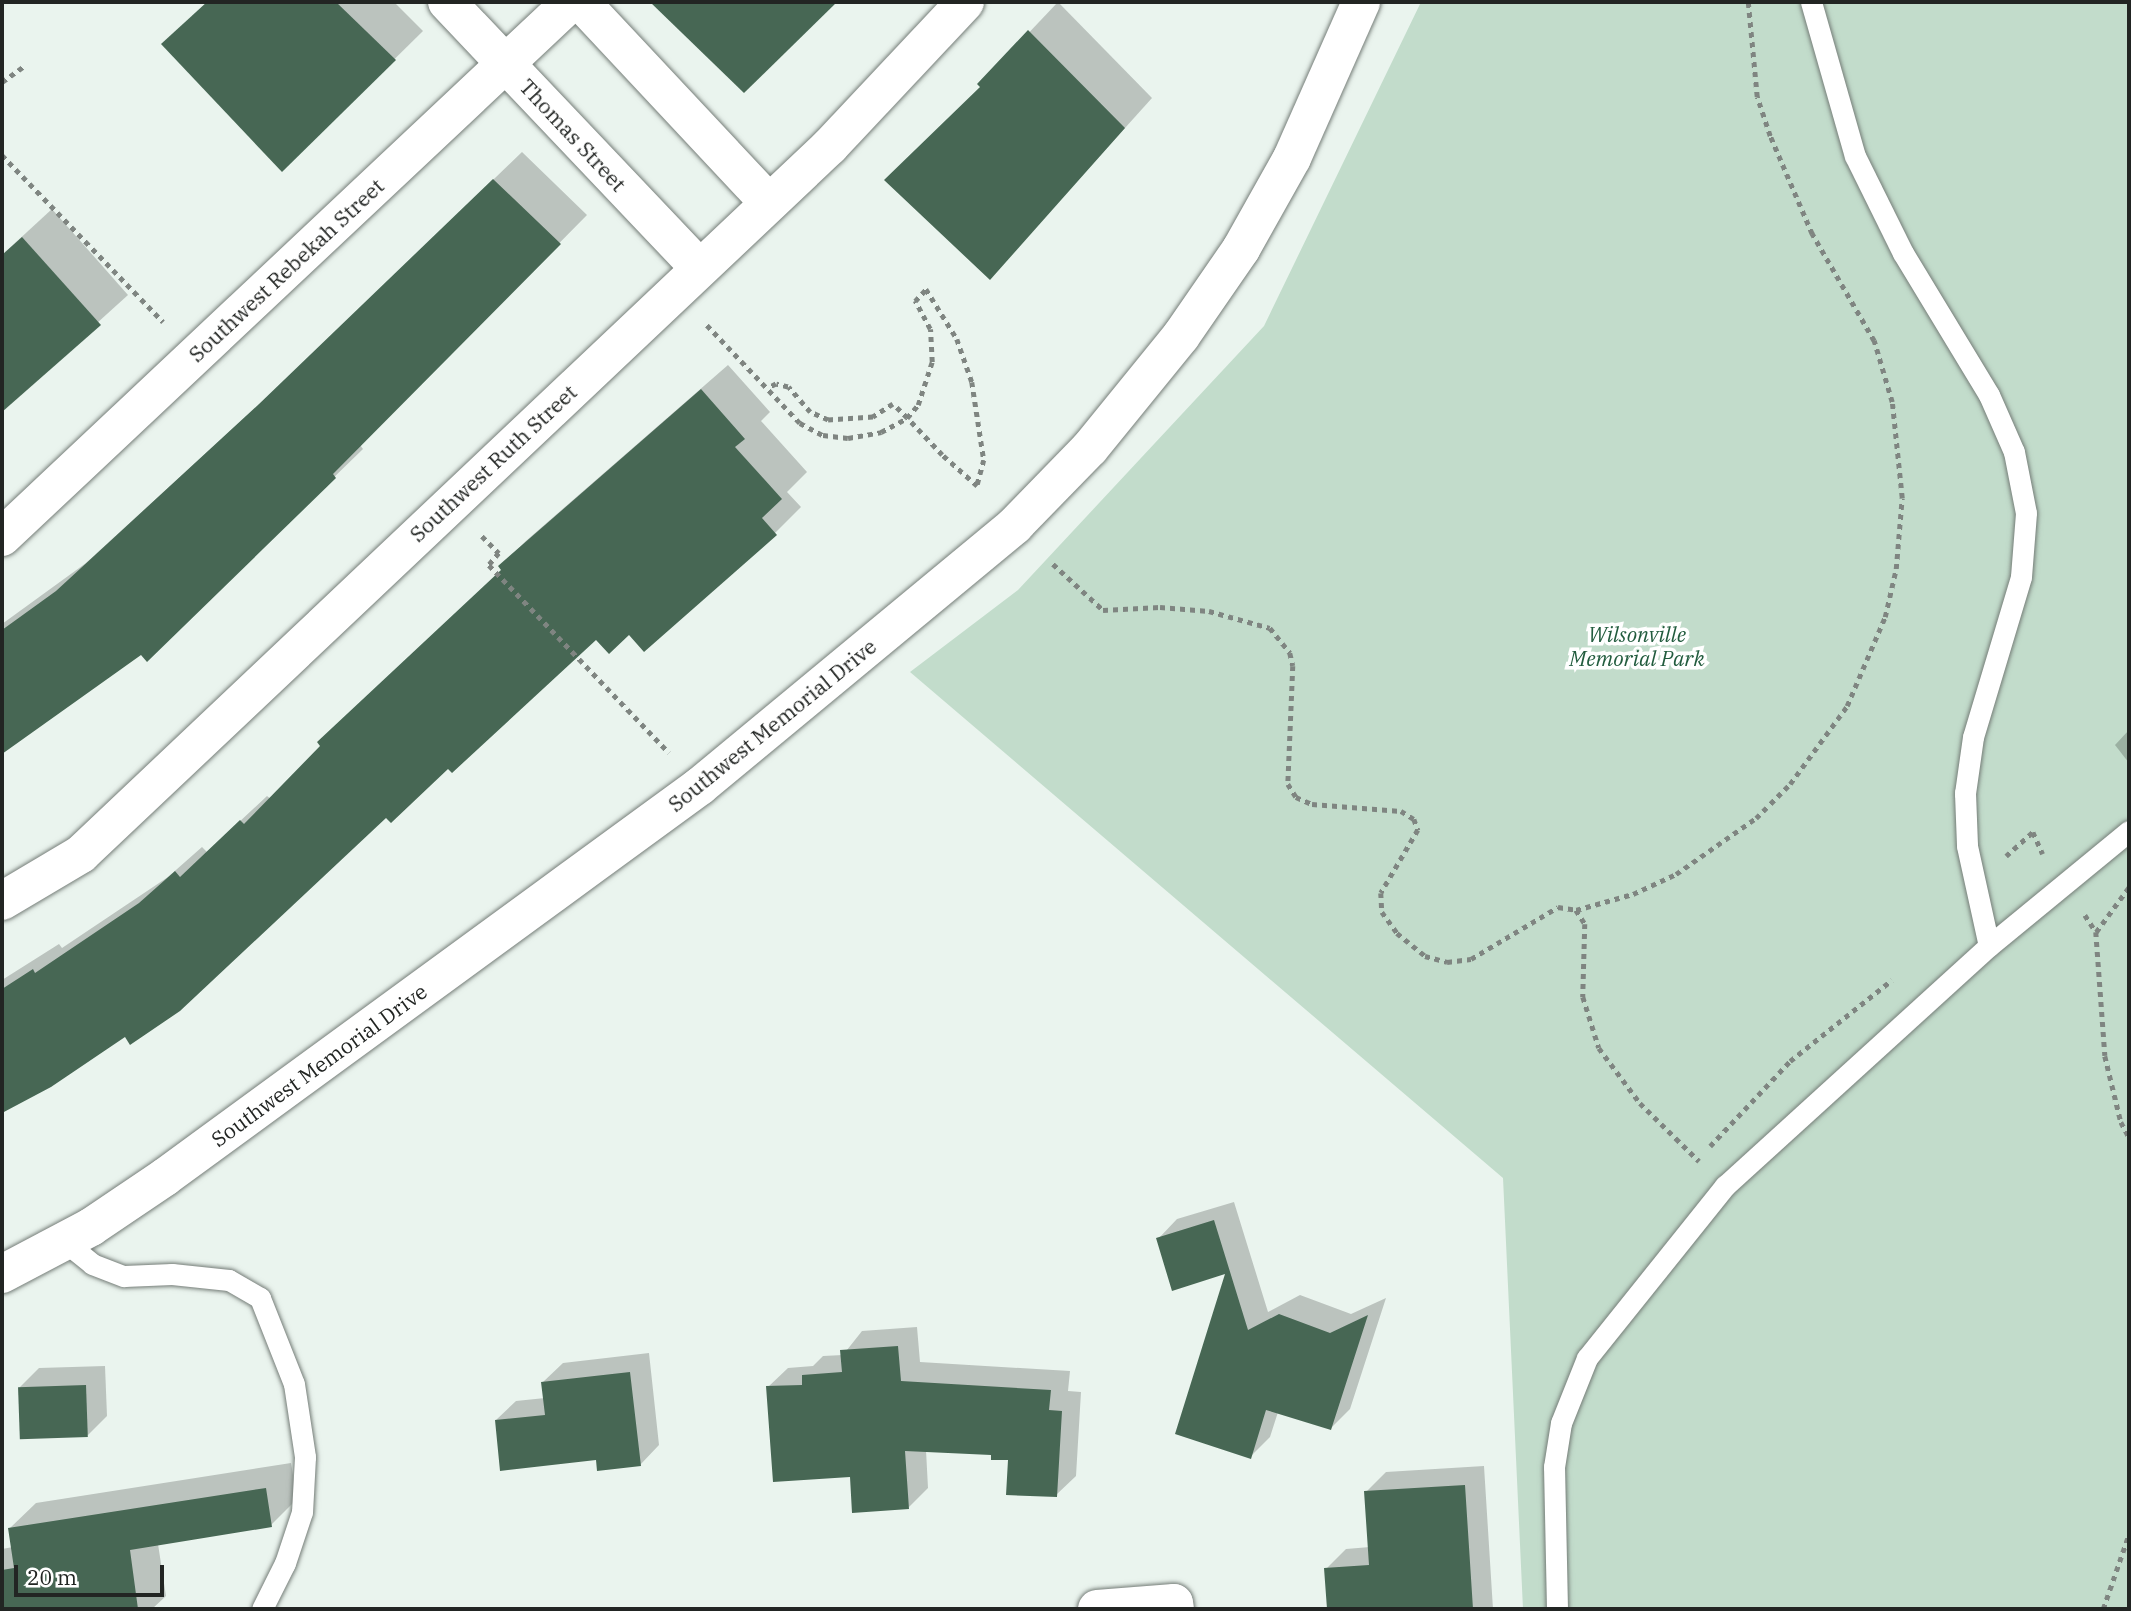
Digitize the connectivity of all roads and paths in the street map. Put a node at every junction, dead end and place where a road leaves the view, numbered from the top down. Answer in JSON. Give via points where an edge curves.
{"nodes":[{"id":1,"x":447,"y":2,"type":"edge"},
{"id":2,"x":571,"y":2,"type":"edge"},
{"id":3,"x":581,"y":2,"type":"edge"},
{"id":4,"x":965,"y":2,"type":"edge"},
{"id":5,"x":1361,"y":2,"type":"edge"},
{"id":6,"x":1748,"y":2,"type":"edge"},
{"id":7,"x":1811,"y":2,"type":"edge"},
{"id":8,"x":505,"y":64,"type":"junction"},
{"id":9,"x":25,"y":65,"type":"dead end"},
{"id":10,"x":2,"y":82,"type":"edge"},
{"id":11,"x":2,"y":155,"type":"edge"},
{"id":12,"x":2,"y":164,"type":"edge"},
{"id":13,"x":11,"y":166,"type":"junction"},
{"id":14,"x":769,"y":203,"type":"junction"},
{"id":15,"x":699,"y":268,"type":"junction"},
{"id":16,"x":697,"y":315,"type":"dead end"},
{"id":17,"x":195,"y":356,"type":"junction"},
{"id":18,"x":768,"y":388,"type":"junction"},
{"id":19,"x":907,"y":418,"type":"junction"},
{"id":20,"x":451,"y":503,"type":"junction"},
{"id":21,"x":2,"y":537,"type":"edge"},
{"id":22,"x":1053,"y":564,"type":"dead end"},
{"id":23,"x":700,"y":786,"type":"junction"},
{"id":24,"x":2129,"y":831,"type":"edge"},
{"id":25,"x":2129,"y":887,"type":"edge"},
{"id":26,"x":2,"y":901,"type":"edge"},
{"id":27,"x":1576,"y":910,"type":"junction"},
{"id":28,"x":2096,"y":932,"type":"dead end"},
{"id":29,"x":1989,"y":946,"type":"junction"},
{"id":30,"x":1678,"y":1140,"type":"dead end"},
{"id":31,"x":64,"y":1241,"type":"junction"},
{"id":32,"x":2,"y":1274,"type":"edge"},
{"id":33,"x":2129,"y":1534,"type":"edge"},
{"id":34,"x":1175,"y":1606,"type":"edge"},
{"id":35,"x":262,"y":1609,"type":"edge"},
{"id":36,"x":1097,"y":1609,"type":"edge"},
{"id":37,"x":1557,"y":1609,"type":"edge"},
{"id":38,"x":2104,"y":1609,"type":"edge"}],
"edges":[{"from":1,"to":8,"type":"street","name":"Thomas Street"},
{"from":2,"to":8,"type":"street","name":"Southwest Rebekah Street"},
{"from":3,"to":14,"type":"street"},
{"from":4,"to":14,"type":"street","name":"Southwest Ruth Street","via":[[830,146]]},
{"from":5,"to":23,"type":"street","name":"Southwest Memorial Drive","via":[[1292,158],[1241,249],[1181,336],[1090,448],[1016,525]]},
{"from":6,"to":27,"type":"path","via":[[1757,97],[1770,136],[1812,234],[1874,341],[1892,402],[1902,498],[1896,569],[1885,617],[1847,706],[1790,784],[1756,818],[1676,874],[1633,894]]},
{"from":7,"to":29,"type":"lane","via":[[1855,156],[1903,253],[1989,395],[2014,452],[2026,513],[2021,577],[1973,737],[1965,793],[1966,846]]},
{"from":8,"to":15,"type":"street","name":"Thomas Street"},
{"from":8,"to":17,"type":"street","name":"Southwest Rebekah Street"},
{"from":9,"to":10,"type":"path"},
{"from":11,"to":13,"type":"path"},
{"from":12,"to":13,"type":"path"},
{"from":13,"to":17,"type":"path"},
{"from":14,"to":15,"type":"street","name":"Southwest Ruth Street"},
{"from":15,"to":20,"type":"street","name":"Southwest Ruth Street"},
{"from":16,"to":18,"type":"path"},
{"from":17,"to":21,"type":"street","name":"Southwest Rebekah Street"},
{"from":18,"to":19,"type":"path","via":[[800,424],[823,435],[881,432]]},
{"from":18,"to":19,"type":"path","via":[[776,384],[788,387],[810,412],[828,419],[873,417],[893,404]]},
{"from":19,"to":19,"type":"path","via":[[977,486],[984,460],[972,382],[957,339],[926,289],[915,301],[930,329],[932,362],[928,385]]},
{"from":20,"to":23,"type":"path","via":[[499,554],[489,565]]},
{"from":20,"to":26,"type":"street","name":"Southwest Ruth Street","via":[[81,854]]},
{"from":22,"to":27,"type":"path","via":[[1103,610],[1209,611],[1270,628],[1290,653],[1293,666],[1289,784],[1296,797],[1312,804],[1401,811],[1414,819],[1418,830],[1381,893],[1382,912],[1397,933],[1425,956],[1447,962],[1471,958],[1558,907]]},
{"from":23,"to":31,"type":"street","name":"Southwest Memorial Drive","via":[[165,1177]]},
{"from":24,"to":29,"type":"lane"},
{"from":25,"to":28,"type":"path"},
{"from":27,"to":30,"type":"path","via":[[1585,924],[1583,997],[1589,1023],[1616,1075]]},
{"from":29,"to":37,"type":"lane","via":[[1725,1186],[1587,1358],[1561,1423],[1554,1467]]},
{"from":31,"to":32,"type":"street","name":"Southwest Memorial Drive"},
{"from":31,"to":35,"type":"lane","via":[[92,1264],[124,1276],[172,1274],[229,1280],[260,1298],[295,1384],[305,1457],[302,1512],[285,1563]]},
{"from":33,"to":38,"type":"path"},
{"from":34,"to":36,"type":"street"}]}
